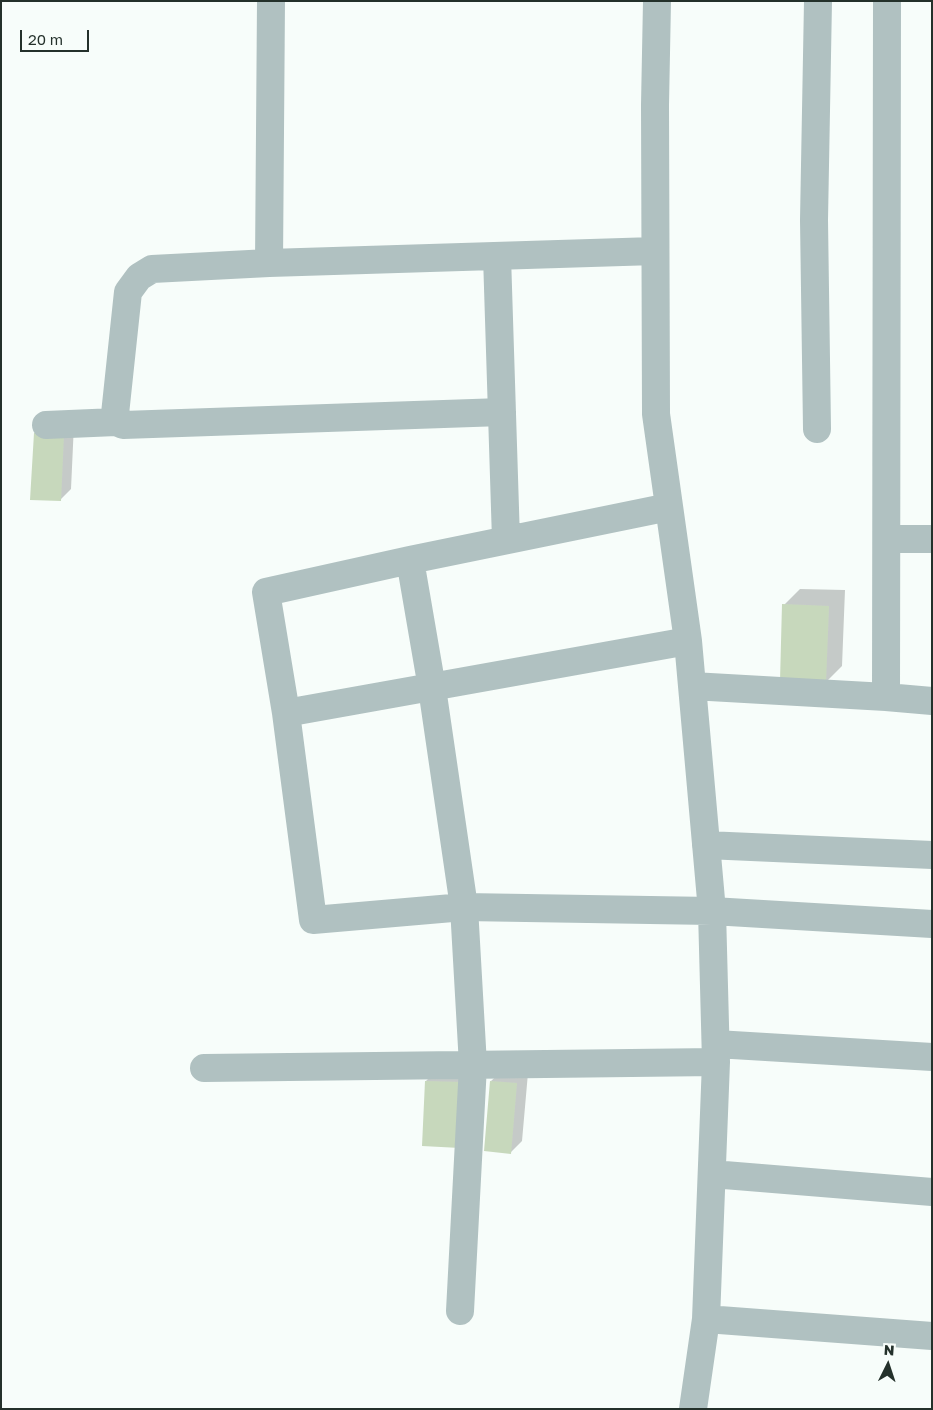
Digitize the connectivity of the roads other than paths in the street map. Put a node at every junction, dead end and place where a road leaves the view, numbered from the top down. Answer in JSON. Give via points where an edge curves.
{"nodes":[{"id":1,"x":271,"y":1,"type":"edge"},
{"id":2,"x":657,"y":1,"type":"edge"},
{"id":3,"x":818,"y":1,"type":"edge"},
{"id":4,"x":887,"y":1,"type":"edge"},
{"id":5,"x":656,"y":251,"type":"junction"},
{"id":6,"x":497,"y":256,"type":"junction"},
{"id":7,"x":268,"y":264,"type":"junction"},
{"id":8,"x":502,"y":412,"type":"junction"},
{"id":9,"x":116,"y":422,"type":"junction"},
{"id":10,"x":46,"y":426,"type":"dead end"},
{"id":11,"x":817,"y":429,"type":"dead end"},
{"id":12,"x":669,"y":507,"type":"junction"},
{"id":13,"x":888,"y":539,"type":"junction"},
{"id":14,"x":932,"y":539,"type":"edge"},
{"id":15,"x":506,"y":540,"type":"junction"},
{"id":16,"x":410,"y":560,"type":"junction"},
{"id":17,"x":688,"y":641,"type":"junction"},
{"id":18,"x":692,"y":686,"type":"junction"},
{"id":19,"x":432,"y":688,"type":"junction"},
{"id":20,"x":886,"y":696,"type":"junction"},
{"id":21,"x":932,"y":701,"type":"edge"},
{"id":22,"x":286,"y":713,"type":"junction"},
{"id":23,"x":706,"y":845,"type":"junction"},
{"id":24,"x":932,"y":855,"type":"edge"},
{"id":25,"x":464,"y":906,"type":"junction"},
{"id":26,"x":712,"y":911,"type":"junction"},
{"id":27,"x":932,"y":924,"type":"edge"},
{"id":28,"x":716,"y":1053,"type":"junction"},
{"id":29,"x":932,"y":1057,"type":"edge"},
{"id":30,"x":473,"y":1065,"type":"junction"},
{"id":31,"x":204,"y":1068,"type":"dead end"},
{"id":32,"x":712,"y":1174,"type":"junction"},
{"id":33,"x":932,"y":1192,"type":"edge"},
{"id":34,"x":460,"y":1311,"type":"dead end"},
{"id":35,"x":706,"y":1320,"type":"junction"},
{"id":36,"x":932,"y":1336,"type":"edge"},
{"id":37,"x":693,"y":1409,"type":"edge"}],
"edges":[{"from":1,"to":7,"type":"street"},
{"from":2,"to":5,"type":"street"},
{"from":3,"to":11,"type":"street","via":[[814,220]]},
{"from":4,"to":13,"type":"street"},
{"from":5,"to":6,"type":"street"},
{"from":5,"to":12,"type":"street","via":[[656,414]]},
{"from":6,"to":7,"type":"street"},
{"from":6,"to":8,"type":"street"},
{"from":7,"to":9,"type":"street","via":[[152,269],[139,277],[128,292]]},
{"from":8,"to":9,"type":"street","via":[[123,425]]},
{"from":8,"to":15,"type":"street"},
{"from":9,"to":10,"type":"street"},
{"from":12,"to":15,"type":"street"},
{"from":12,"to":17,"type":"street"},
{"from":13,"to":14,"type":"street"},
{"from":13,"to":20,"type":"street"},
{"from":15,"to":16,"type":"street"},
{"from":16,"to":19,"type":"street"},
{"from":16,"to":22,"type":"street","via":[[266,592]]},
{"from":17,"to":18,"type":"street"},
{"from":17,"to":19,"type":"street"},
{"from":18,"to":20,"type":"street"},
{"from":18,"to":23,"type":"street"},
{"from":19,"to":22,"type":"street"},
{"from":19,"to":25,"type":"street"},
{"from":20,"to":21,"type":"street"},
{"from":22,"to":25,"type":"street","via":[[313,920]]},
{"from":23,"to":24,"type":"street"},
{"from":23,"to":26,"type":"street"},
{"from":25,"to":26,"type":"street"},
{"from":25,"to":30,"type":"street"},
{"from":26,"to":27,"type":"street"},
{"from":26,"to":28,"type":"street"},
{"from":28,"to":29,"type":"street"},
{"from":28,"to":30,"type":"street"},
{"from":28,"to":32,"type":"street"},
{"from":30,"to":31,"type":"street"},
{"from":30,"to":34,"type":"street"},
{"from":32,"to":33,"type":"street"},
{"from":32,"to":35,"type":"street"},
{"from":35,"to":36,"type":"street"},
{"from":35,"to":37,"type":"street"}]}
